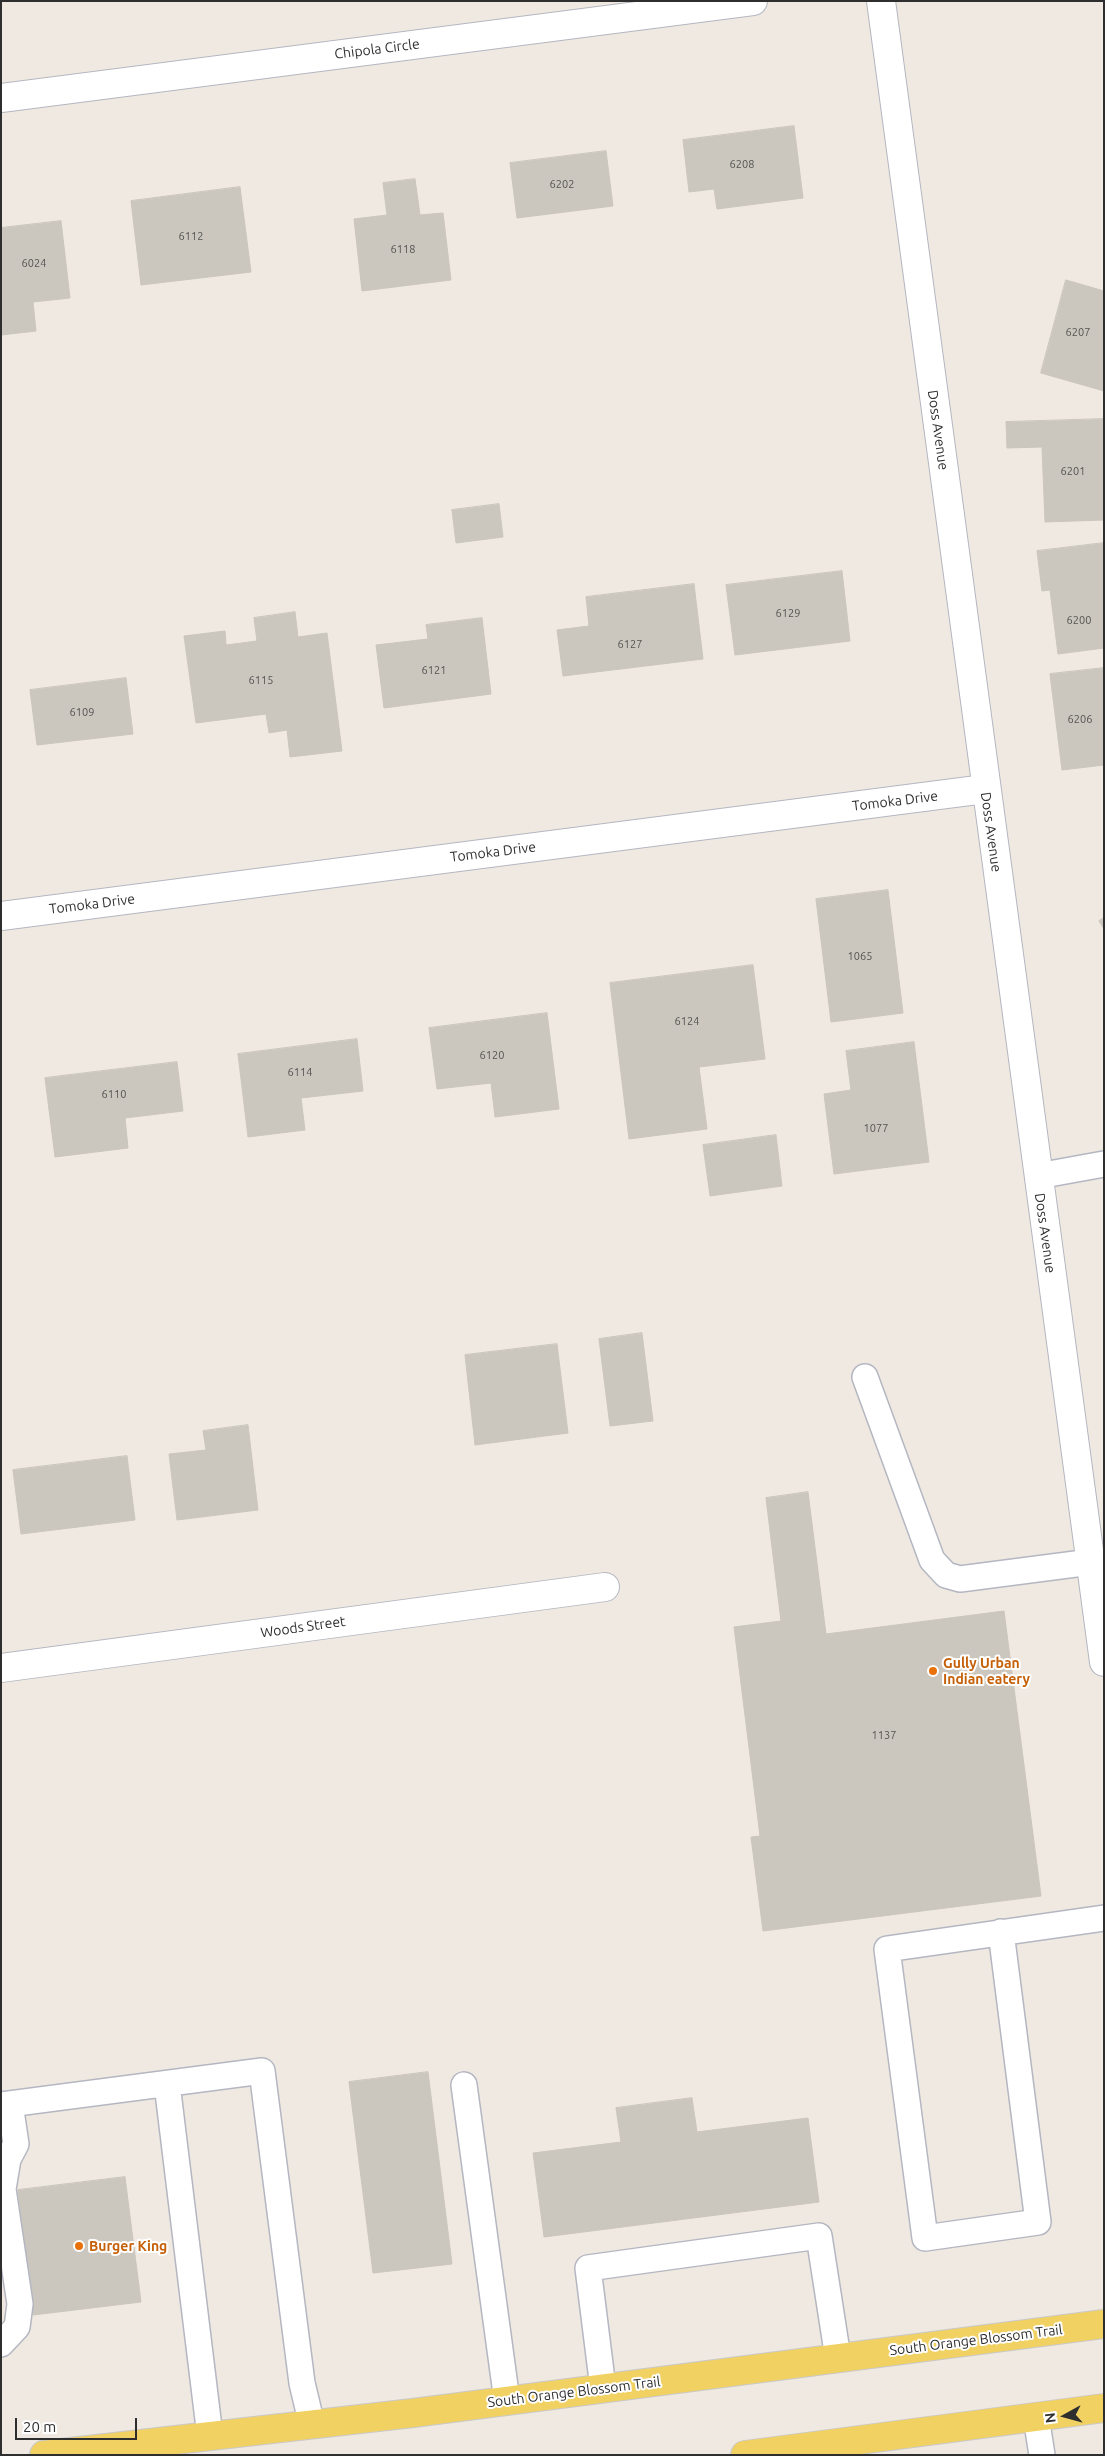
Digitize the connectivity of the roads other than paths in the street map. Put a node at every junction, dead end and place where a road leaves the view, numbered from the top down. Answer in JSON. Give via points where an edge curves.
{"nodes":[{"id":1,"x":753,"y":1,"type":"edge"},
{"id":2,"x":881,"y":1,"type":"edge"},
{"id":3,"x":1,"y":98,"type":"edge"},
{"id":4,"x":985,"y":789,"type":"junction"},
{"id":5,"x":1,"y":916,"type":"edge"},
{"id":6,"x":1104,"y":1164,"type":"edge"},
{"id":7,"x":1038,"y":1176,"type":"junction"},
{"id":8,"x":865,"y":1377,"type":"dead end"},
{"id":9,"x":1090,"y":1562,"type":"junction"},
{"id":10,"x":605,"y":1587,"type":"dead end"},
{"id":11,"x":1103,"y":1647,"type":"edge"},
{"id":12,"x":1,"y":1668,"type":"edge"},
{"id":13,"x":1104,"y":1918,"type":"edge"},
{"id":14,"x":1001,"y":1932,"type":"junction"},
{"id":15,"x":167,"y":2084,"type":"junction"},
{"id":16,"x":464,"y":2085,"type":"dead end"},
{"id":17,"x":6,"y":2104,"type":"edge"},
{"id":18,"x":1104,"y":2324,"type":"edge"},
{"id":19,"x":1,"y":2344,"type":"edge"},
{"id":20,"x":838,"y":2358,"type":"junction"},
{"id":21,"x":603,"y":2388,"type":"junction"},
{"id":22,"x":507,"y":2401,"type":"junction"},
{"id":23,"x":1104,"y":2408,"type":"edge"},
{"id":24,"x":1036,"y":2417,"type":"junction"},
{"id":25,"x":312,"y":2425,"type":"junction"},
{"id":26,"x":210,"y":2436,"type":"junction"},
{"id":27,"x":874,"y":2446,"type":"edge"},
{"id":28,"x":44,"y":2455,"type":"edge"},
{"id":29,"x":745,"y":2455,"type":"edge"},
{"id":30,"x":1042,"y":2455,"type":"edge"}],
"edges":[{"from":1,"to":3,"type":"street","name":"Chipola Circle"},
{"from":2,"to":4,"type":"street","name":"Doss Avenue"},
{"from":4,"to":5,"type":"street","name":"Tomoka Drive"},
{"from":4,"to":7,"type":"street","name":"Doss Avenue"},
{"from":6,"to":7,"type":"lane"},
{"from":7,"to":9,"type":"street","name":"Doss Avenue"},
{"from":8,"to":9,"type":"lane","via":[[932,1560],[946,1574],[960,1579]]},
{"from":9,"to":11,"type":"street","name":"Doss Avenue"},
{"from":10,"to":12,"type":"street","name":"Woods Street"},
{"from":13,"to":14,"type":"lane"},
{"from":14,"to":14,"type":"lane","via":[[887,1949],[925,2238],[1038,2222]]},
{"from":15,"to":17,"type":"lane"},
{"from":15,"to":25,"type":"lane","via":[[262,2072],[302,2383]]},
{"from":15,"to":26,"type":"lane"},
{"from":16,"to":22,"type":"lane"},
{"from":17,"to":19,"type":"lane","via":[[16,2144],[8,2159],[2,2189],[20,2304],[17,2327]]},
{"from":18,"to":20,"type":"main road","name":"South Orange Blossom Trail"},
{"from":20,"to":21,"type":"main road","name":"South Orange Blossom Trail"},
{"from":20,"to":21,"type":"lane","via":[[819,2236],[588,2268]]},
{"from":21,"to":22,"type":"main road","name":"South Orange Blossom Trail"},
{"from":22,"to":25,"type":"main road","name":"South Orange Blossom Trail"},
{"from":23,"to":24,"type":"main road"},
{"from":24,"to":27,"type":"main road"},
{"from":24,"to":30,"type":"lane"},
{"from":25,"to":26,"type":"main road","name":"South Orange Blossom Trail"},
{"from":26,"to":28,"type":"main road","name":"South Orange Blossom Trail"},
{"from":27,"to":29,"type":"main road"}]}
